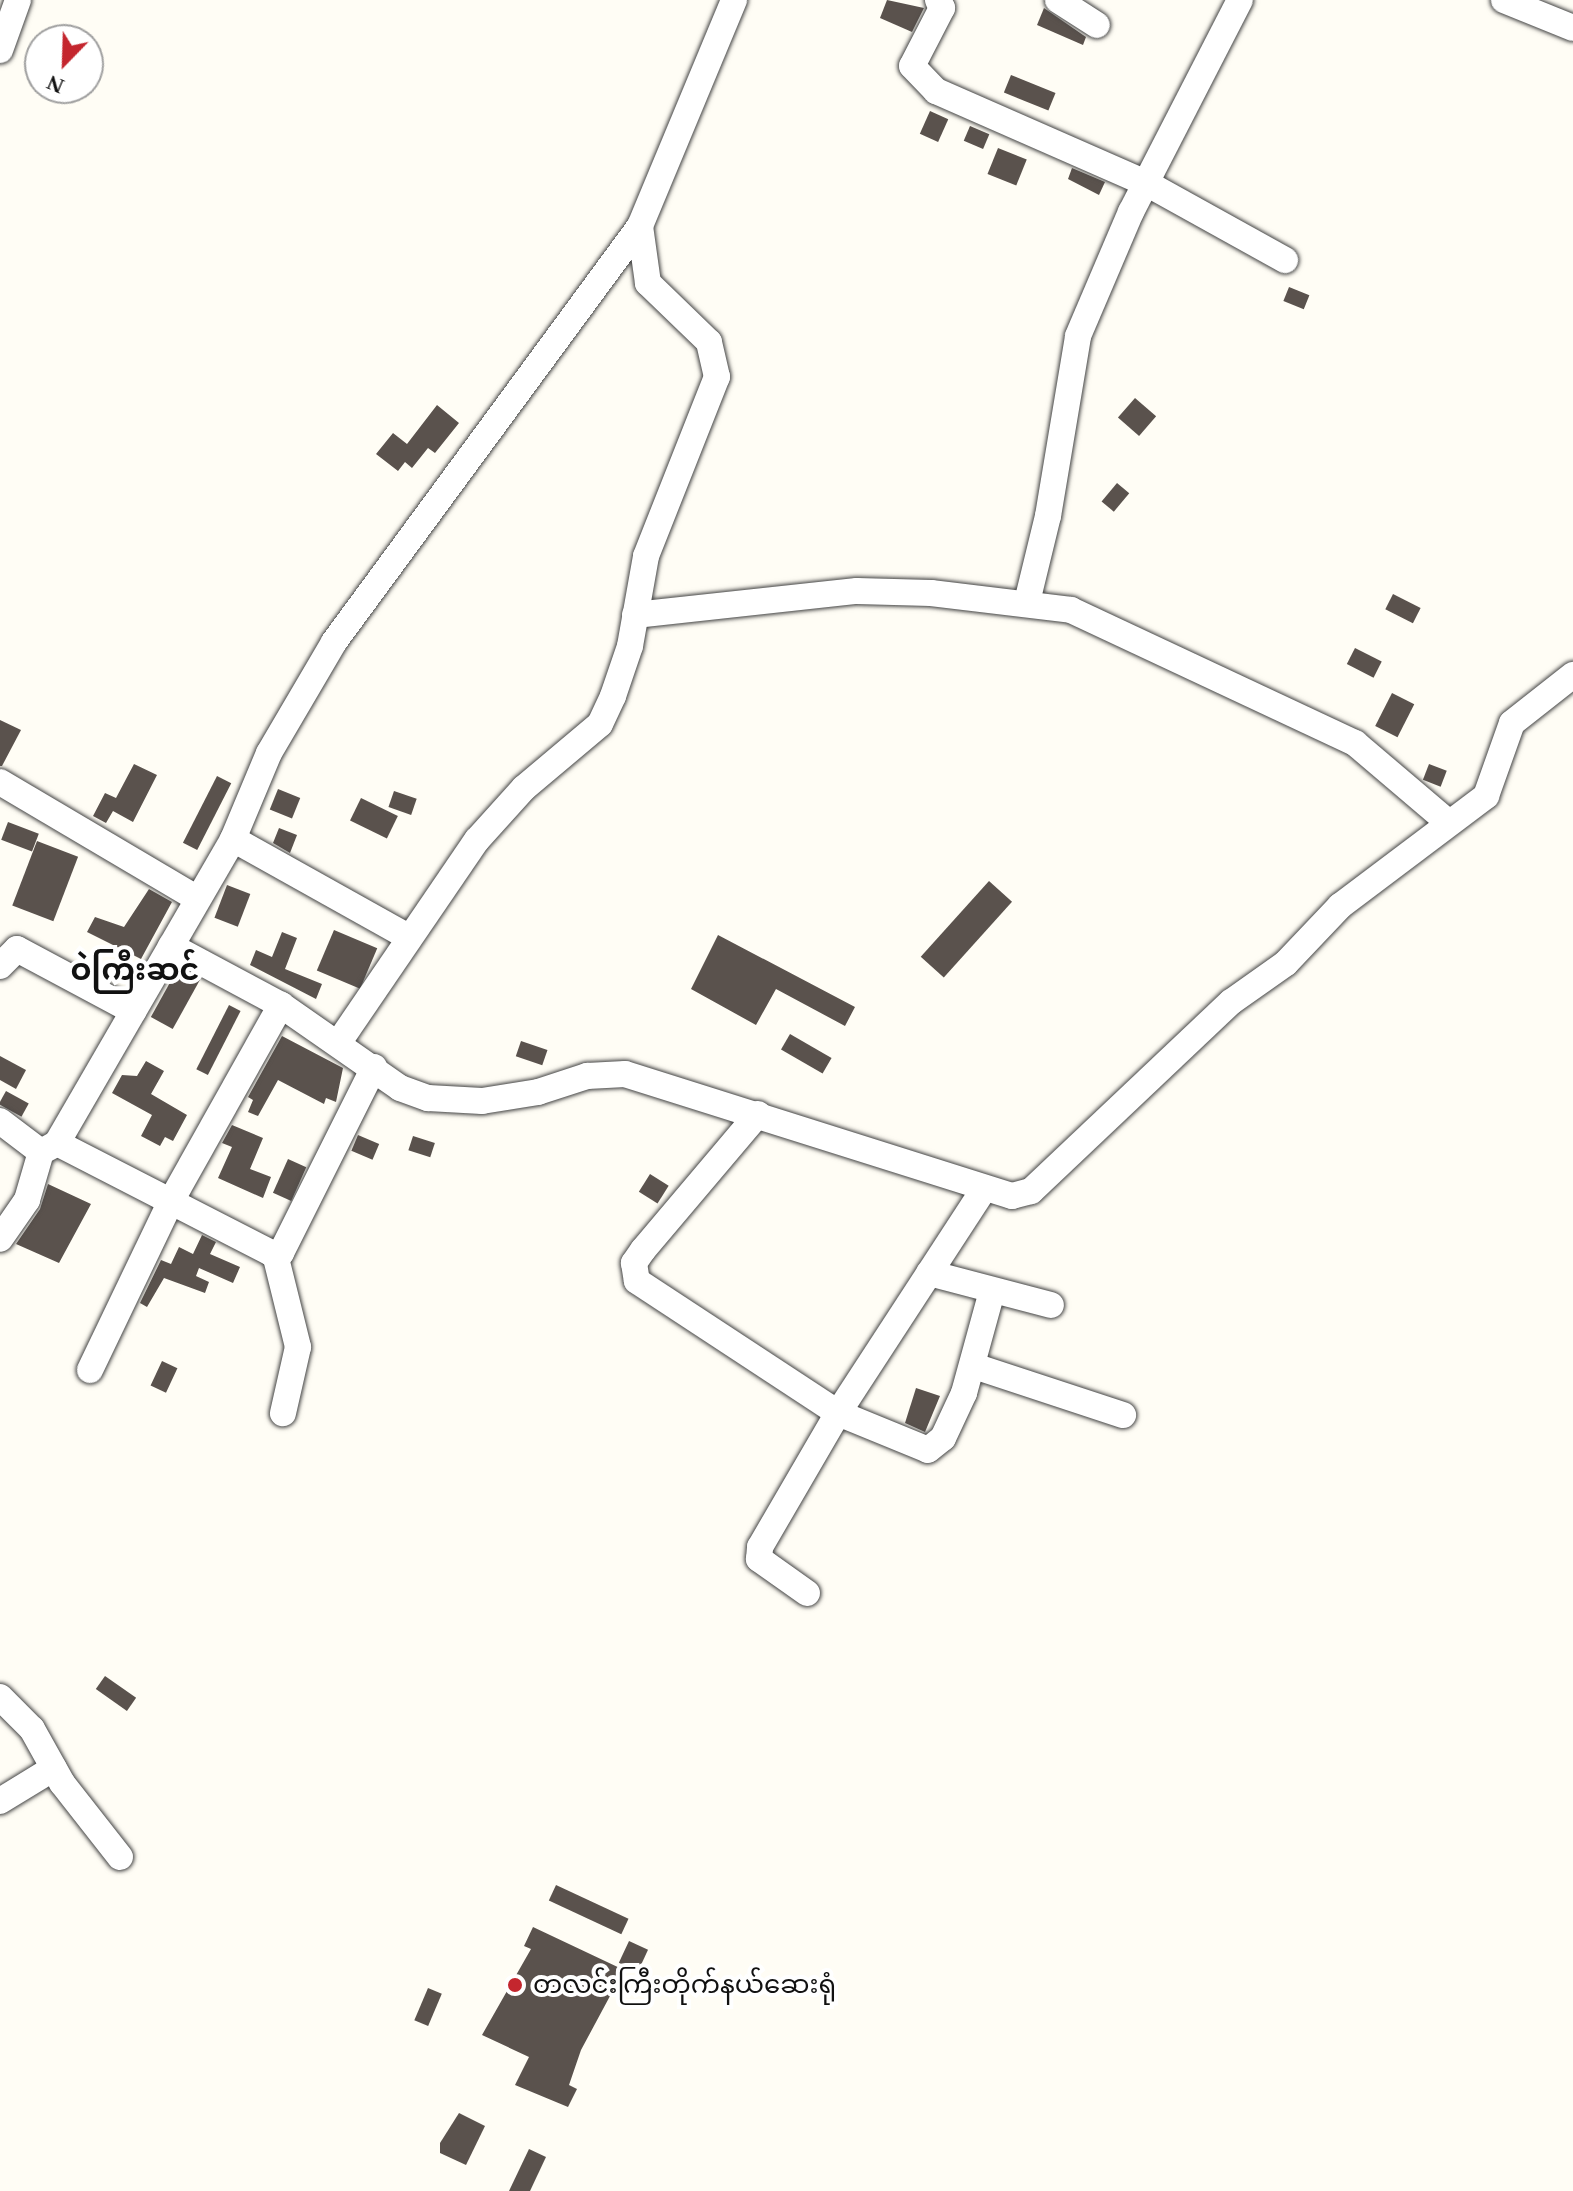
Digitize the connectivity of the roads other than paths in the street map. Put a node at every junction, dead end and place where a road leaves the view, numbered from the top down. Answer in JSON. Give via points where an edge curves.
{"nodes":[{"id":1,"x":18,"y":0,"type":"edge"},
{"id":2,"x":734,"y":0,"type":"edge"},
{"id":3,"x":938,"y":0,"type":"edge"},
{"id":4,"x":1058,"y":0,"type":"edge"},
{"id":5,"x":1240,"y":0,"type":"edge"},
{"id":6,"x":1504,"y":0,"type":"edge"},
{"id":7,"x":1097,"y":25,"type":"dead end"},
{"id":8,"x":1573,"y":28,"type":"edge"},
{"id":9,"x":0,"y":50,"type":"edge"},
{"id":10,"x":1146,"y":183,"type":"junction"},
{"id":11,"x":640,"y":226,"type":"junction"},
{"id":12,"x":1285,"y":260,"type":"dead end"},
{"id":13,"x":1027,"y":602,"type":"junction"},
{"id":14,"x":635,"y":615,"type":"junction"},
{"id":15,"x":1573,"y":675,"type":"edge"},
{"id":16,"x":0,"y":782,"type":"edge"},
{"id":17,"x":1449,"y":823,"type":"junction"},
{"id":18,"x":233,"y":839,"type":"junction"},
{"id":19,"x":196,"y":898,"type":"junction"},
{"id":20,"x":408,"y":937,"type":"junction"},
{"id":21,"x":171,"y":946,"type":"junction"},
{"id":22,"x":0,"y":966,"type":"edge"},
{"id":23,"x":281,"y":1005,"type":"junction"},
{"id":24,"x":133,"y":1011,"type":"junction"},
{"id":25,"x":339,"y":1042,"type":"junction"},
{"id":26,"x":374,"y":1067,"type":"junction"},
{"id":27,"x":758,"y":1114,"type":"junction"},
{"id":28,"x":0,"y":1121,"type":"edge"},
{"id":29,"x":49,"y":1147,"type":"junction"},
{"id":30,"x":984,"y":1189,"type":"junction"},
{"id":31,"x":171,"y":1201,"type":"junction"},
{"id":32,"x":0,"y":1239,"type":"edge"},
{"id":33,"x":275,"y":1254,"type":"junction"},
{"id":34,"x":929,"y":1273,"type":"junction"},
{"id":35,"x":992,"y":1291,"type":"junction"},
{"id":36,"x":1051,"y":1305,"type":"dead end"},
{"id":37,"x":974,"y":1366,"type":"junction"},
{"id":38,"x":90,"y":1370,"type":"dead end"},
{"id":39,"x":283,"y":1413,"type":"dead end"},
{"id":40,"x":838,"y":1413,"type":"junction"},
{"id":41,"x":1123,"y":1415,"type":"dead end"},
{"id":42,"x":807,"y":1593,"type":"dead end"},
{"id":43,"x":0,"y":1697,"type":"edge"},
{"id":44,"x":54,"y":1768,"type":"junction"},
{"id":45,"x":0,"y":1801,"type":"edge"},
{"id":46,"x":120,"y":1857,"type":"dead end"}],
"edges":[{"from":1,"to":9,"type":"street"},
{"from":2,"to":11,"type":"street"},
{"from":3,"to":10,"type":"street","via":[[942,8],[913,72],[936,91]]},
{"from":4,"to":7,"type":"street"},
{"from":5,"to":10,"type":"street"},
{"from":6,"to":8,"type":"street"},
{"from":10,"to":12,"type":"street"},
{"from":10,"to":13,"type":"street","via":[[1078,336],[1048,516]]},
{"from":11,"to":14,"type":"street","via":[[648,283],[709,342],[717,377],[646,556]]},
{"from":11,"to":18,"type":"street","via":[[334,642],[269,753]]},
{"from":13,"to":14,"type":"street","via":[[857,591]]},
{"from":13,"to":17,"type":"street","via":[[1109,624],[1292,709],[1383,762]]},
{"from":14,"to":20,"type":"street","via":[[630,646],[600,724],[502,811]]},
{"from":15,"to":17,"type":"street","via":[[1522,710],[1512,723],[1486,796]]},
{"from":16,"to":19,"type":"street"},
{"from":17,"to":30,"type":"street","via":[[1340,906],[1286,963],[1231,1002],[1031,1191],[1012,1196]]},
{"from":18,"to":19,"type":"street"},
{"from":18,"to":20,"type":"street"},
{"from":19,"to":21,"type":"street"},
{"from":20,"to":25,"type":"street"},
{"from":21,"to":23,"type":"street"},
{"from":21,"to":24,"type":"street"},
{"from":22,"to":24,"type":"street","via":[[17,949]]},
{"from":23,"to":25,"type":"street"},
{"from":23,"to":31,"type":"street"},
{"from":24,"to":29,"type":"street"},
{"from":25,"to":26,"type":"street"},
{"from":26,"to":27,"type":"street","via":[[400,1088],[428,1098],[482,1101],[612,1073],[650,1079]]},
{"from":26,"to":33,"type":"street","via":[[287,1246]]},
{"from":27,"to":30,"type":"street"},
{"from":27,"to":40,"type":"street","via":[[643,1250],[633,1271],[637,1281]]},
{"from":28,"to":29,"type":"street"},
{"from":29,"to":31,"type":"street"},
{"from":29,"to":32,"type":"street","via":[[27,1200]]},
{"from":30,"to":34,"type":"street"},
{"from":31,"to":33,"type":"street"},
{"from":31,"to":38,"type":"street"},
{"from":33,"to":39,"type":"street","via":[[298,1347]]},
{"from":34,"to":35,"type":"street"},
{"from":34,"to":40,"type":"street"},
{"from":35,"to":36,"type":"street"},
{"from":35,"to":37,"type":"street"},
{"from":37,"to":40,"type":"street","via":[[943,1438],[928,1450]]},
{"from":37,"to":41,"type":"street"},
{"from":40,"to":42,"type":"street","via":[[757,1554]]},
{"from":43,"to":44,"type":"street","via":[[32,1729]]},
{"from":44,"to":45,"type":"street"},
{"from":44,"to":46,"type":"street"}]}
